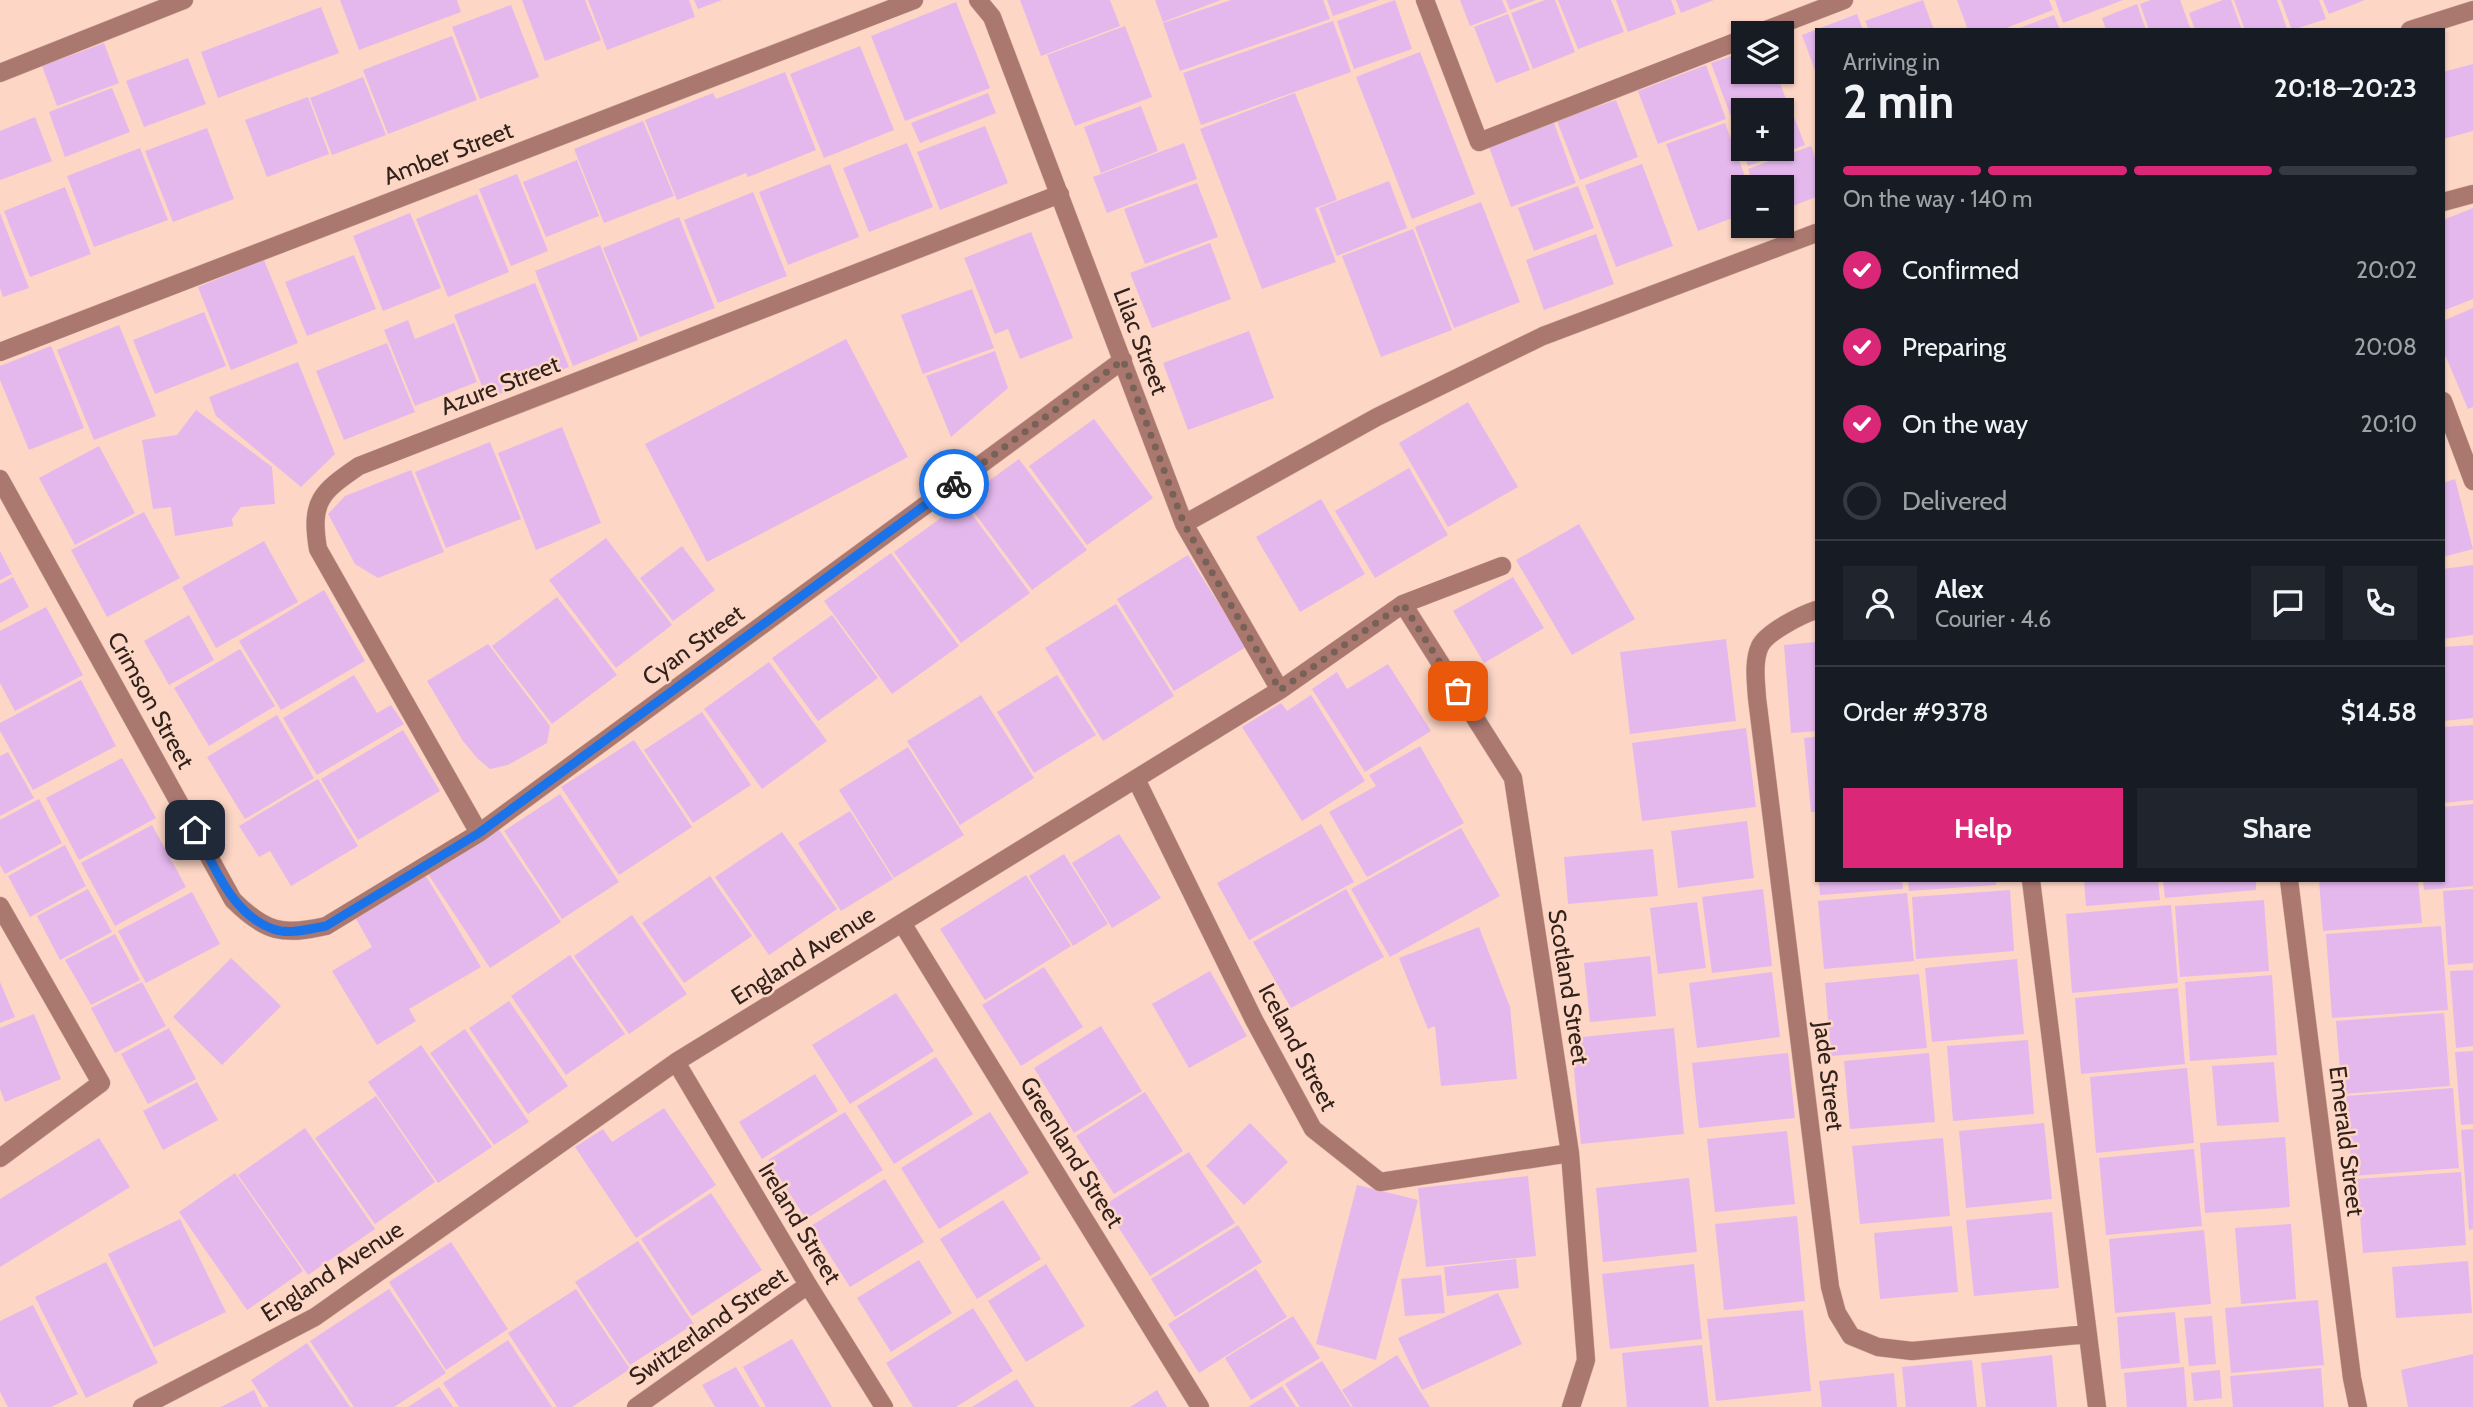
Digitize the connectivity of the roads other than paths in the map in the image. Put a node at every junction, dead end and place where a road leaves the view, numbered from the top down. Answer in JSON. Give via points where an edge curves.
{"nodes":[{"id":1,"x":914,"y":0,"type":"edge"},
{"id":2,"x":978,"y":0,"type":"edge"},
{"id":3,"x":1424,"y":0,"type":"edge"},
{"id":4,"x":1843,"y":0,"type":"edge"},
{"id":5,"x":174,"y":2,"type":"edge"},
{"id":6,"x":2473,"y":10,"type":"edge"},
{"id":7,"x":1789,"y":21,"type":"edge"},
{"id":8,"x":2416,"y":28,"type":"edge"},
{"id":9,"x":1731,"y":44,"type":"edge"},
{"id":10,"x":0,"y":73,"type":"edge"},
{"id":11,"x":1059,"y":194,"type":"junction"},
{"id":12,"x":2473,"y":194,"type":"edge"},
{"id":13,"x":2445,"y":201,"type":"edge"},
{"id":14,"x":1815,"y":233,"type":"edge"},
{"id":15,"x":0,"y":352,"type":"edge"},
{"id":16,"x":1123,"y":360,"type":"junction"},
{"id":17,"x":2445,"y":406,"type":"edge"},
{"id":18,"x":0,"y":479,"type":"edge"},
{"id":19,"x":2473,"y":481,"type":"edge"},
{"id":20,"x":1184,"y":524,"type":"junction"},
{"id":21,"x":1502,"y":566,"type":"dead end"},
{"id":22,"x":1403,"y":604,"type":"junction"},
{"id":23,"x":1815,"y":610,"type":"edge"},
{"id":24,"x":1280,"y":690,"type":"junction"},
{"id":25,"x":1136,"y":779,"type":"junction"},
{"id":26,"x":479,"y":833,"type":"junction"},
{"id":27,"x":2031,"y":882,"type":"edge"},
{"id":28,"x":2289,"y":882,"type":"edge"},
{"id":29,"x":0,"y":906,"type":"edge"},
{"id":30,"x":902,"y":923,"type":"junction"},
{"id":31,"x":274,"y":930,"type":"joint"},
{"id":32,"x":676,"y":1062,"type":"junction"},
{"id":33,"x":1570,"y":1153,"type":"junction"},
{"id":34,"x":0,"y":1158,"type":"edge"},
{"id":35,"x":808,"y":1285,"type":"junction"},
{"id":36,"x":2088,"y":1334,"type":"junction"},
{"id":37,"x":142,"y":1407,"type":"edge"},
{"id":38,"x":636,"y":1407,"type":"edge"},
{"id":39,"x":884,"y":1407,"type":"edge"},
{"id":40,"x":1200,"y":1407,"type":"edge"},
{"id":41,"x":1571,"y":1407,"type":"edge"},
{"id":42,"x":2097,"y":1407,"type":"edge"},
{"id":43,"x":2358,"y":1407,"type":"edge"}],
"edges":[{"from":1,"to":15,"type":"street","name":"Amber Street"},
{"from":2,"to":11,"type":"street","name":"Lilac Street","via":[[992,17]]},
{"from":3,"to":9,"type":"street","via":[[1479,142]]},
{"from":4,"to":7,"type":"street"},
{"from":5,"to":10,"type":"street"},
{"from":6,"to":8,"type":"street"},
{"from":11,"to":16,"type":"street","name":"Lilac Street"},
{"from":11,"to":26,"type":"street","name":"Azure Street","via":[[359,466],[319,501],[314,524],[318,549]]},
{"from":12,"to":13,"type":"street"},
{"from":14,"to":20,"type":"street","via":[[1543,336],[1377,417]]},
{"from":16,"to":20,"type":"street","name":"Lilac Street"},
{"from":16,"to":26,"type":"street","name":"Cyan Street"},
{"from":17,"to":19,"type":"street"},
{"from":18,"to":31,"type":"street","name":"Crimson Street","via":[[233,900]]},
{"from":20,"to":24,"type":"street","name":"Lilac Street"},
{"from":21,"to":22,"type":"street","name":"England Avenue"},
{"from":22,"to":24,"type":"street","name":"England Avenue"},
{"from":22,"to":33,"type":"street","name":"Scotland Street","via":[[1513,778]]},
{"from":23,"to":36,"type":"street","name":"Jade Street","via":[[1783,625],[1760,645],[1756,669],[1836,1312],[1851,1335],[1878,1347],[1912,1351]]},
{"from":24,"to":25,"type":"street","name":"England Avenue"},
{"from":25,"to":30,"type":"street","name":"England Avenue"},
{"from":25,"to":33,"type":"street","name":"Iceland Street","via":[[1313,1129],[1380,1182]]},
{"from":26,"to":31,"type":"street","name":"Cyan Street","via":[[326,926],[301,932]]},
{"from":27,"to":36,"type":"street"},
{"from":28,"to":43,"type":"street","name":"Emerald Street"},
{"from":29,"to":34,"type":"street","via":[[101,1083]]},
{"from":30,"to":32,"type":"street","name":"England Avenue"},
{"from":30,"to":40,"type":"street","name":"Greenland Street"},
{"from":32,"to":35,"type":"street","name":"Ireland Street"},
{"from":32,"to":37,"type":"street","name":"England Avenue","via":[[315,1317]]},
{"from":33,"to":41,"type":"street","name":"Scotland Street","via":[[1586,1360]]},
{"from":35,"to":38,"type":"street","name":"Switzerland Street"},
{"from":35,"to":39,"type":"street","name":"Ireland Street"},
{"from":36,"to":42,"type":"street"}]}
